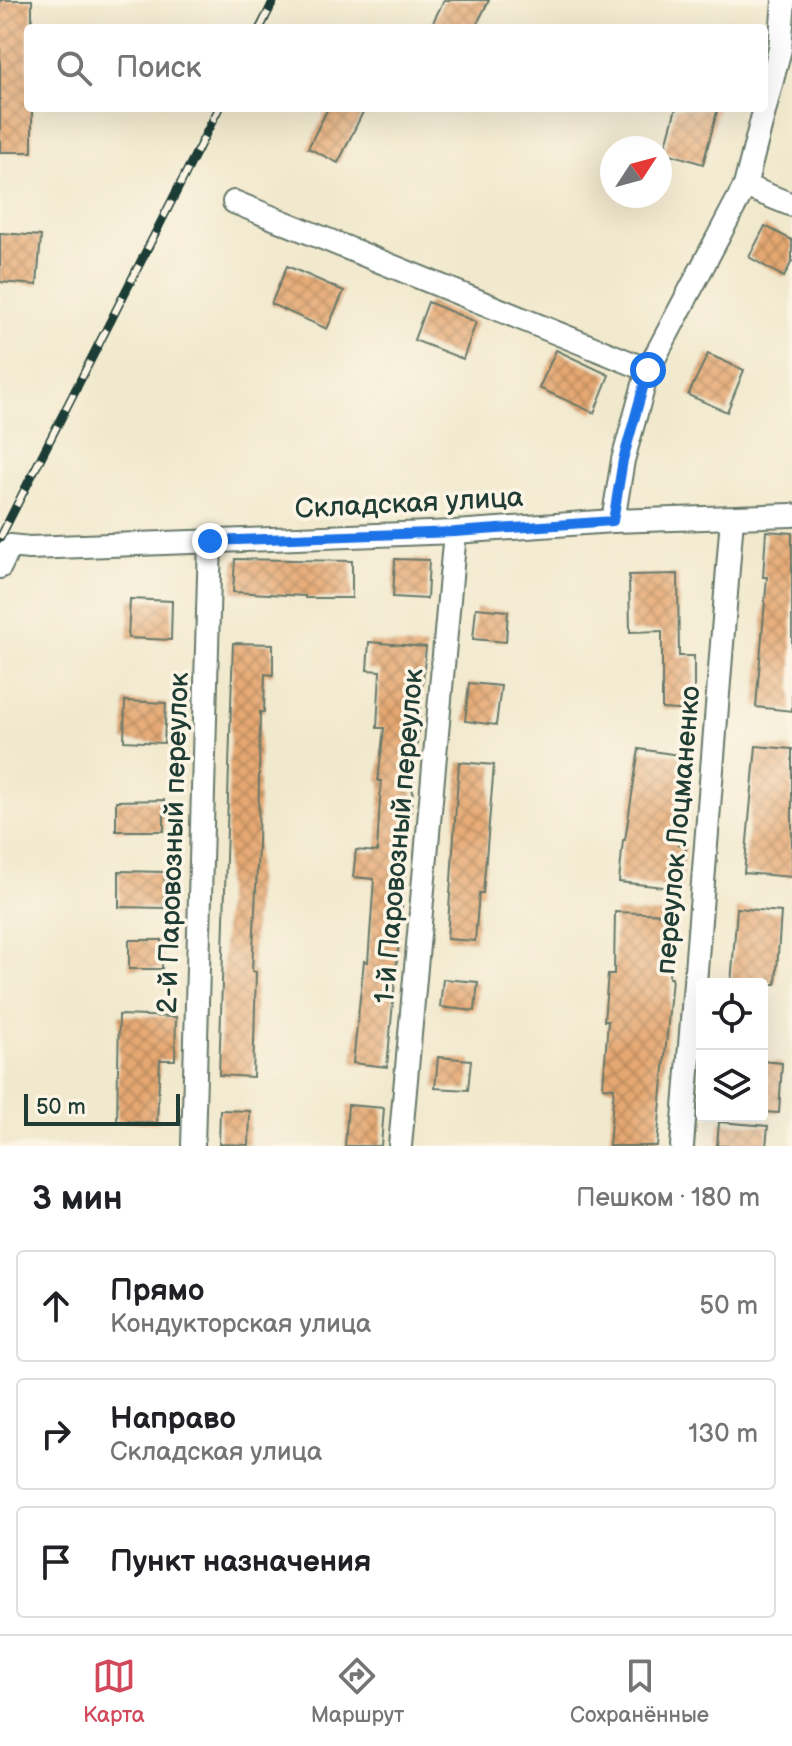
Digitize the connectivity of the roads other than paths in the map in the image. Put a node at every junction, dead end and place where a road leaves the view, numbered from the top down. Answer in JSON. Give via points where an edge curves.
{"nodes":[{"id":1,"x":784,"y":0,"type":"edge"},
{"id":2,"x":786,"y":44,"type":"edge"},
{"id":3,"x":768,"y":106,"type":"edge"},
{"id":4,"x":766,"y":112,"type":"edge"},
{"id":5,"x":745,"y":186,"type":"junction"},
{"id":6,"x":234,"y":202,"type":"dead end"},
{"id":7,"x":792,"y":205,"type":"edge"},
{"id":8,"x":648,"y":370,"type":"junction"},
{"id":9,"x":792,"y":515,"type":"edge"},
{"id":10,"x":732,"y":518,"type":"junction"},
{"id":11,"x":613,"y":521,"type":"junction"},
{"id":12,"x":455,"y":532,"type":"junction"},
{"id":13,"x":210,"y":541,"type":"junction"},
{"id":14,"x":0,"y":567,"type":"edge"},
{"id":15,"x":193,"y":1146,"type":"edge"},
{"id":16,"x":400,"y":1146,"type":"edge"},
{"id":17,"x":682,"y":1146,"type":"edge"}],
"edges":[{"from":1,"to":2,"type":"street"},
{"from":2,"to":3,"type":"street"},
{"from":4,"to":5,"type":"street"},
{"from":5,"to":7,"type":"street"},
{"from":5,"to":8,"type":"street"},
{"from":6,"to":8,"type":"street"},
{"from":8,"to":11,"type":"street","via":[[623,460]]},
{"from":9,"to":10,"type":"street","name":"Складская улица"},
{"from":10,"to":11,"type":"street","name":"Складская улица"},
{"from":10,"to":17,"type":"street","name":"переулок Лоцманенко"},
{"from":11,"to":12,"type":"street","name":"Складская улица"},
{"from":12,"to":13,"type":"street","name":"Складская улица"},
{"from":12,"to":16,"type":"street","name":"1-й Паровозный переулок"},
{"from":13,"to":14,"type":"street","name":"Складская улица","via":[[10,546]]},
{"from":13,"to":15,"type":"street","name":"2-й Паровозный переулок"}]}
